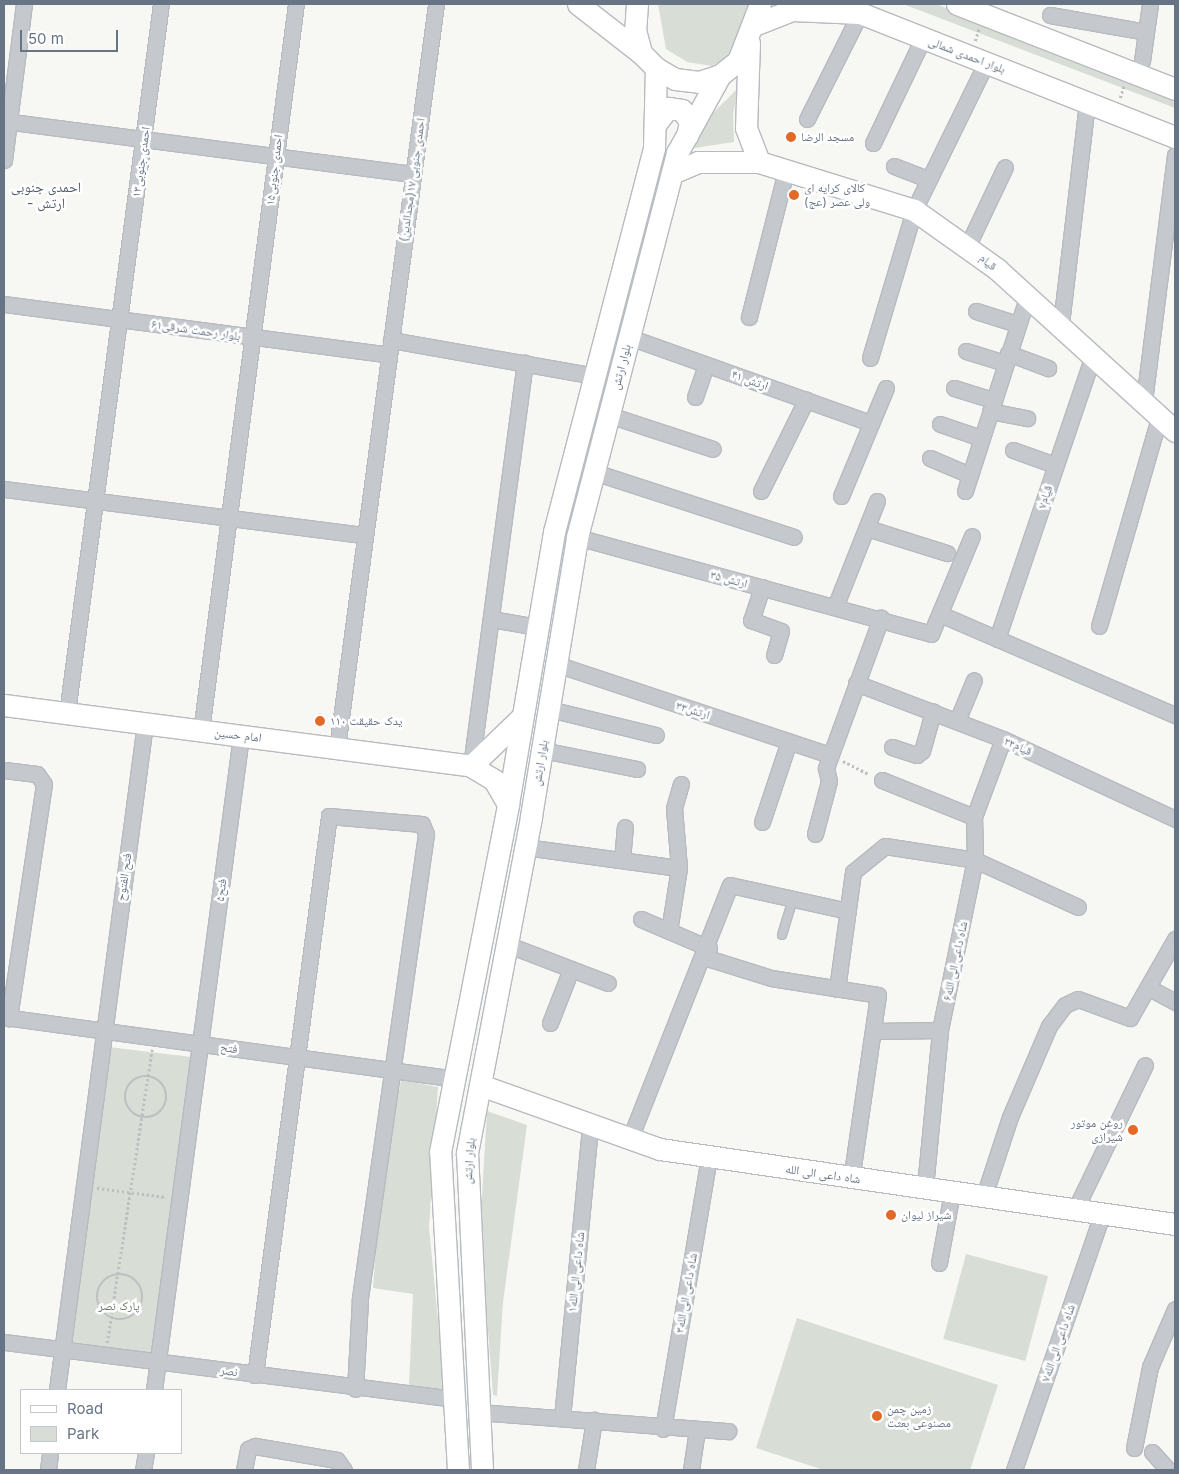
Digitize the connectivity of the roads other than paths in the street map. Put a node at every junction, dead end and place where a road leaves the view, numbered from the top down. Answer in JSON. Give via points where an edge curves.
{"nodes":[{"id":1,"x":24,"y":4,"type":"edge"},
{"id":2,"x":161,"y":4,"type":"edge"},
{"id":3,"x":296,"y":4,"type":"edge"},
{"id":4,"x":436,"y":4,"type":"edge"},
{"id":5,"x":578,"y":4,"type":"edge"},
{"id":6,"x":638,"y":4,"type":"edge"},
{"id":7,"x":760,"y":4,"type":"edge"},
{"id":8,"x":958,"y":4,"type":"edge"},
{"id":9,"x":1150,"y":4,"type":"edge"},
{"id":10,"x":832,"y":7,"type":"edge"},
{"id":11,"x":860,"y":13,"type":"junction"},
{"id":12,"x":1050,"y":15,"type":"dead end"},
{"id":13,"x":1146,"y":32,"type":"junction"},
{"id":14,"x":751,"y":33,"type":"junction"},
{"id":15,"x":922,"y":38,"type":"junction"},
{"id":16,"x":641,"y":53,"type":"junction"},
{"id":17,"x":977,"y":59,"type":"junction"},
{"id":18,"x":1136,"y":66,"type":"junction"},
{"id":19,"x":656,"y":68,"type":"junction"},
{"id":20,"x":720,"y":76,"type":"junction"},
{"id":21,"x":1175,"y":89,"type":"edge"},
{"id":22,"x":1087,"y":102,"type":"junction"},
{"id":23,"x":807,"y":119,"type":"dead end"},
{"id":24,"x":7,"y":121,"type":"edge"},
{"id":25,"x":656,"y":122,"type":"junction"},
{"id":26,"x":687,"y":136,"type":"junction"},
{"id":27,"x":1175,"y":137,"type":"edge"},
{"id":28,"x":145,"y":139,"type":"junction"},
{"id":29,"x":873,"y":143,"type":"dead end"},
{"id":30,"x":1175,"y":155,"type":"edge"},
{"id":31,"x":276,"y":156,"type":"junction"},
{"id":32,"x":4,"y":160,"type":"edge"},
{"id":33,"x":759,"y":162,"type":"junction"},
{"id":34,"x":894,"y":166,"type":"dead end"},
{"id":35,"x":1005,"y":167,"type":"dead end"},
{"id":36,"x":786,"y":172,"type":"junction"},
{"id":37,"x":672,"y":173,"type":"junction"},
{"id":38,"x":413,"y":174,"type":"junction"},
{"id":39,"x":928,"y":179,"type":"junction"},
{"id":40,"x":914,"y":210,"type":"junction"},
{"id":41,"x":968,"y":245,"type":"junction"},
{"id":42,"x":1027,"y":298,"type":"junction"},
{"id":43,"x":4,"y":304,"type":"edge"},
{"id":44,"x":976,"y":311,"type":"dead end"},
{"id":45,"x":750,"y":318,"type":"dead end"},
{"id":46,"x":118,"y":319,"type":"junction"},
{"id":47,"x":1017,"y":324,"type":"junction"},
{"id":48,"x":1061,"y":324,"type":"junction"},
{"id":49,"x":252,"y":337,"type":"junction"},
{"id":50,"x":629,"y":337,"type":"junction"},
{"id":51,"x":391,"y":340,"type":"junction"},
{"id":52,"x":966,"y":351,"type":"dead end"},
{"id":53,"x":389,"y":355,"type":"junction"},
{"id":54,"x":1093,"y":356,"type":"junction"},
{"id":55,"x":870,"y":358,"type":"dead end"},
{"id":56,"x":1006,"y":358,"type":"junction"},
{"id":57,"x":525,"y":363,"type":"junction"},
{"id":58,"x":706,"y":365,"type":"junction"},
{"id":59,"x":1048,"y":368,"type":"dead end"},
{"id":60,"x":595,"y":376,"type":"junction"},
{"id":61,"x":886,"y":388,"type":"dead end"},
{"id":62,"x":954,"y":388,"type":"dead end"},
{"id":63,"x":695,"y":397,"type":"dead end"},
{"id":64,"x":806,"y":400,"type":"junction"},
{"id":65,"x":992,"y":406,"type":"junction"},
{"id":66,"x":1152,"y":408,"type":"junction"},
{"id":67,"x":608,"y":415,"type":"junction"},
{"id":68,"x":1027,"y":418,"type":"dead end"},
{"id":69,"x":871,"y":423,"type":"junction"},
{"id":70,"x":940,"y":424,"type":"dead end"},
{"id":71,"x":1175,"y":431,"type":"edge"},
{"id":72,"x":981,"y":438,"type":"junction"},
{"id":73,"x":713,"y":448,"type":"dead end"},
{"id":74,"x":1013,"y":450,"type":"dead end"},
{"id":75,"x":930,"y":458,"type":"dead end"},
{"id":76,"x":1056,"y":464,"type":"junction"},
{"id":77,"x":594,"y":472,"type":"junction"},
{"id":78,"x":970,"y":475,"type":"junction"},
{"id":79,"x":4,"y":489,"type":"edge"},
{"id":80,"x":761,"y":491,"type":"dead end"},
{"id":81,"x":965,"y":491,"type":"dead end"},
{"id":82,"x":840,"y":496,"type":"dead end"},
{"id":83,"x":97,"y":501,"type":"junction"},
{"id":84,"x":877,"y":501,"type":"dead end"},
{"id":85,"x":228,"y":517,"type":"junction"},
{"id":86,"x":867,"y":528,"type":"junction"},
{"id":87,"x":365,"y":535,"type":"junction"},
{"id":88,"x":972,"y":536,"type":"dead end"},
{"id":89,"x":577,"y":537,"type":"junction"},
{"id":90,"x":794,"y":537,"type":"dead end"},
{"id":91,"x":947,"y":553,"type":"dead end"},
{"id":92,"x":762,"y":588,"type":"junction"},
{"id":93,"x":835,"y":607,"type":"junction"},
{"id":94,"x":940,"y":614,"type":"junction"},
{"id":95,"x":881,"y":618,"type":"junction"},
{"id":96,"x":491,"y":619,"type":"junction"},
{"id":97,"x":1099,"y":626,"type":"dead end"},
{"id":98,"x":538,"y":627,"type":"junction"},
{"id":99,"x":997,"y":639,"type":"junction"},
{"id":100,"x":774,"y":655,"type":"dead end"},
{"id":101,"x":556,"y":664,"type":"junction"},
{"id":102,"x":974,"y":680,"type":"dead end"},
{"id":103,"x":856,"y":683,"type":"junction"},
{"id":104,"x":4,"y":705,"type":"edge"},
{"id":105,"x":549,"y":709,"type":"junction"},
{"id":106,"x":933,"y":712,"type":"junction"},
{"id":107,"x":68,"y":713,"type":"junction"},
{"id":108,"x":1175,"y":716,"type":"edge"},
{"id":109,"x":522,"y":717,"type":"junction"},
{"id":110,"x":956,"y":721,"type":"junction"},
{"id":111,"x":145,"y":723,"type":"junction"},
{"id":112,"x":200,"y":731,"type":"junction"},
{"id":113,"x":656,"y":735,"type":"dead end"},
{"id":114,"x":241,"y":736,"type":"junction"},
{"id":115,"x":1003,"y":739,"type":"junction"},
{"id":116,"x":789,"y":741,"type":"junction"},
{"id":117,"x":892,"y":747,"type":"dead end"},
{"id":118,"x":337,"y":748,"type":"junction"},
{"id":119,"x":542,"y":750,"type":"junction"},
{"id":120,"x":830,"y":755,"type":"junction"},
{"id":121,"x":471,"y":766,"type":"junction"},
{"id":122,"x":636,"y":769,"type":"dead end"},
{"id":123,"x":4,"y":770,"type":"edge"},
{"id":124,"x":882,"y":780,"type":"road end"},
{"id":125,"x":681,"y":784,"type":"dead end"},
{"id":126,"x":508,"y":804,"type":"junction"},
{"id":127,"x":974,"y":817,"type":"junction"},
{"id":128,"x":1175,"y":819,"type":"edge"},
{"id":129,"x":762,"y":822,"type":"dead end"},
{"id":130,"x":624,"y":827,"type":"dead end"},
{"id":131,"x":816,"y":834,"type":"dead end"},
{"id":132,"x":525,"y":847,"type":"junction"},
{"id":133,"x":622,"y":860,"type":"junction"},
{"id":134,"x":975,"y":860,"type":"junction"},
{"id":135,"x":680,"y":868,"type":"junction"},
{"id":136,"x":794,"y":899,"type":"junction"},
{"id":137,"x":1078,"y":907,"type":"dead end"},
{"id":138,"x":848,"y":911,"type":"junction"},
{"id":139,"x":641,"y":919,"type":"dead end"},
{"id":140,"x":669,"y":931,"type":"junction"},
{"id":141,"x":782,"y":935,"type":"dead end"},
{"id":142,"x":1175,"y":939,"type":"edge"},
{"id":143,"x":506,"y":944,"type":"junction"},
{"id":144,"x":706,"y":952,"type":"junction"},
{"id":145,"x":571,"y":969,"type":"junction"},
{"id":146,"x":608,"y":983,"type":"dead end"},
{"id":147,"x":1149,"y":988,"type":"junction"},
{"id":148,"x":837,"y":989,"type":"junction"},
{"id":149,"x":1175,"y":1002,"type":"edge"},
{"id":150,"x":7,"y":1018,"type":"edge"},
{"id":151,"x":550,"y":1023,"type":"dead end"},
{"id":152,"x":940,"y":1030,"type":"junction"},
{"id":153,"x":104,"y":1031,"type":"junction"},
{"id":154,"x":873,"y":1031,"type":"junction"},
{"id":155,"x":202,"y":1045,"type":"junction"},
{"id":156,"x":296,"y":1058,"type":"junction"},
{"id":157,"x":1145,"y":1065,"type":"dead end"},
{"id":158,"x":393,"y":1071,"type":"junction"},
{"id":159,"x":454,"y":1079,"type":"junction"},
{"id":160,"x":480,"y":1085,"type":"junction"},
{"id":161,"x":590,"y":1127,"type":"junction"},
{"id":162,"x":629,"y":1141,"type":"junction"},
{"id":163,"x":709,"y":1158,"type":"junction"},
{"id":164,"x":851,"y":1179,"type":"junction"},
{"id":165,"x":925,"y":1187,"type":"junction"},
{"id":166,"x":952,"y":1192,"type":"junction"},
{"id":167,"x":984,"y":1196,"type":"junction"},
{"id":168,"x":1074,"y":1212,"type":"junction"},
{"id":169,"x":1102,"y":1215,"type":"junction"},
{"id":170,"x":1175,"y":1224,"type":"edge"},
{"id":171,"x":939,"y":1263,"type":"dead end"},
{"id":172,"x":1175,"y":1309,"type":"edge"},
{"id":173,"x":4,"y":1342,"type":"edge"},
{"id":174,"x":62,"y":1349,"type":"junction"},
{"id":175,"x":157,"y":1361,"type":"junction"},
{"id":176,"x":255,"y":1375,"type":"junction"},
{"id":177,"x":57,"y":1389,"type":"edge"},
{"id":178,"x":154,"y":1389,"type":"edge"},
{"id":179,"x":355,"y":1389,"type":"junction"},
{"id":180,"x":454,"y":1399,"type":"junction"},
{"id":181,"x":479,"y":1412,"type":"junction"},
{"id":182,"x":562,"y":1418,"type":"junction"},
{"id":183,"x":594,"y":1420,"type":"junction"},
{"id":184,"x":662,"y":1429,"type":"junction"},
{"id":185,"x":697,"y":1430,"type":"junction"},
{"id":186,"x":728,"y":1432,"type":"dead end"},
{"id":187,"x":1134,"y":1448,"type":"dead end"},
{"id":188,"x":1152,"y":1452,"type":"dead end"},
{"id":189,"x":50,"y":1454,"type":"edge"},
{"id":190,"x":146,"y":1454,"type":"edge"},
{"id":191,"x":343,"y":1468,"type":"edge"},
{"id":192,"x":48,"y":1470,"type":"edge"},
{"id":193,"x":143,"y":1470,"type":"edge"},
{"id":194,"x":244,"y":1470,"type":"edge"},
{"id":195,"x":458,"y":1470,"type":"edge"},
{"id":196,"x":482,"y":1470,"type":"edge"},
{"id":197,"x":586,"y":1470,"type":"edge"},
{"id":198,"x":691,"y":1470,"type":"edge"},
{"id":199,"x":1014,"y":1470,"type":"edge"},
{"id":200,"x":1168,"y":1470,"type":"edge"}],
"edges":[{"from":1,"to":24,"type":"street"},
{"from":2,"to":28,"type":"street","name":"احمدی جنوبی۱۳"},
{"from":3,"to":31,"type":"street","name":"احمدی جنوبی۱۵"},
{"from":4,"to":38,"type":"street","name":"احمدی جنوبی ۱۷(مجدالدین)"},
{"from":5,"to":16,"type":"main road"},
{"from":6,"to":16,"type":"main road","via":[[635,30]]},
{"from":7,"to":14,"type":"main road"},
{"from":8,"to":18,"type":"main road"},
{"from":9,"to":13,"type":"street"},
{"from":10,"to":11,"type":"main road","name":"بلوار احمدی شمالی"},
{"from":10,"to":14,"type":"main road","name":"بلوار احمدی شمالی","via":[[792,10]]},
{"from":11,"to":15,"type":"main road","name":"بلوار احمدی شمالی"},
{"from":11,"to":23,"type":"street"},
{"from":12,"to":13,"type":"street"},
{"from":13,"to":18,"type":"street"},
{"from":14,"to":20,"type":"main road","via":[[738,62]]},
{"from":14,"to":33,"type":"main road","via":[[746,128]]},
{"from":15,"to":17,"type":"main road","name":"بلوار احمدی شمالی"},
{"from":15,"to":29,"type":"street"},
{"from":16,"to":19,"type":"main road"},
{"from":17,"to":22,"type":"main road","name":"بلوار احمدی شمالی"},
{"from":17,"to":39,"type":"street"},
{"from":18,"to":21,"type":"main road"},
{"from":19,"to":20,"type":"main road","via":[[683,80],[699,82]]},
{"from":19,"to":25,"type":"main road","name":"بلوار ارتش"},
{"from":20,"to":26,"type":"main road","name":"بلوار ارتش"},
{"from":22,"to":27,"type":"main road","name":"بلوار احمدی شمالی"},
{"from":22,"to":48,"type":"street"},
{"from":24,"to":28,"type":"street"},
{"from":24,"to":32,"type":"street"},
{"from":25,"to":26,"type":"main road","via":[[668,108],[682,110],[690,122]]},
{"from":25,"to":60,"type":"main road","name":"بلوار ارتش","via":[[628,258]]},
{"from":26,"to":37,"type":"main road","name":"بلوار ارتش"},
{"from":28,"to":31,"type":"street"},
{"from":28,"to":46,"type":"street","name":"احمدی جنوبی۱۳"},
{"from":30,"to":66,"type":"street"},
{"from":31,"to":38,"type":"street"},
{"from":31,"to":49,"type":"street","name":"احمدی جنوبی۱۵"},
{"from":33,"to":36,"type":"main road","name":"قیام"},
{"from":33,"to":37,"type":"main road","name":"قیام","via":[[698,162]]},
{"from":34,"to":39,"type":"street"},
{"from":35,"to":41,"type":"street"},
{"from":36,"to":40,"type":"main road","name":"قیام"},
{"from":36,"to":45,"type":"street"},
{"from":37,"to":50,"type":"main road","name":"بلوار ارتش"},
{"from":38,"to":51,"type":"street","name":"احمدی جنوبی ۱۷(مجدالدین)"},
{"from":39,"to":40,"type":"street"},
{"from":40,"to":41,"type":"main road","name":"قیام"},
{"from":40,"to":55,"type":"street"},
{"from":41,"to":42,"type":"main road","name":"قیام"},
{"from":42,"to":47,"type":"street"},
{"from":42,"to":48,"type":"main road","name":"قیام"},
{"from":43,"to":46,"type":"street","name":"بلوار رحمت شرقی۶۱"},
{"from":44,"to":47,"type":"street"},
{"from":46,"to":49,"type":"street","name":"بلوار رحمت شرقی۶۱"},
{"from":46,"to":83,"type":"street","name":"احمدی جنوبی۱۳"},
{"from":47,"to":56,"type":"street"},
{"from":48,"to":54,"type":"main road","name":"قیام"},
{"from":49,"to":53,"type":"street","name":"بلوار رحمت شرقی۶۱"},
{"from":49,"to":85,"type":"street","name":"احمدی جنوبی۱۵"},
{"from":50,"to":58,"type":"street","name":"ارتش ۴۱"},
{"from":50,"to":67,"type":"main road","name":"بلوار ارتش"},
{"from":51,"to":53,"type":"street","name":"احمدی جنوبی ۱۷(مجدالدین)"},
{"from":51,"to":57,"type":"street"},
{"from":52,"to":56,"type":"street"},
{"from":53,"to":87,"type":"street","name":"احمدی جنوبی ۱۷(مجدالدین)"},
{"from":54,"to":66,"type":"main road","name":"قیام"},
{"from":54,"to":76,"type":"street","name":"قیام۷"},
{"from":56,"to":59,"type":"street"},
{"from":56,"to":65,"type":"street"},
{"from":57,"to":60,"type":"street"},
{"from":57,"to":96,"type":"street"},
{"from":58,"to":63,"type":"street"},
{"from":58,"to":64,"type":"street","name":"ارتش ۴۱"},
{"from":60,"to":98,"type":"main road","name":"بلوار ارتش","via":[[554,532]]},
{"from":61,"to":69,"type":"street"},
{"from":62,"to":65,"type":"street"},
{"from":64,"to":69,"type":"street","name":"ارتش ۴۱"},
{"from":64,"to":80,"type":"street"},
{"from":65,"to":68,"type":"street"},
{"from":65,"to":72,"type":"street"},
{"from":66,"to":71,"type":"main road","name":"قیام"},
{"from":66,"to":97,"type":"street"},
{"from":67,"to":73,"type":"street"},
{"from":67,"to":77,"type":"main road","name":"بلوار ارتش"},
{"from":69,"to":82,"type":"street"},
{"from":70,"to":72,"type":"street"},
{"from":72,"to":78,"type":"street"},
{"from":74,"to":76,"type":"street"},
{"from":75,"to":78,"type":"street"},
{"from":76,"to":99,"type":"street","name":"قیام۷"},
{"from":77,"to":89,"type":"main road","name":"بلوار ارتش"},
{"from":77,"to":90,"type":"street"},
{"from":78,"to":81,"type":"street"},
{"from":79,"to":83,"type":"street"},
{"from":83,"to":85,"type":"street"},
{"from":83,"to":107,"type":"street","name":"احمدی جنوبی۱۳"},
{"from":84,"to":86,"type":"street"},
{"from":85,"to":87,"type":"street"},
{"from":85,"to":112,"type":"street","name":"احمدی جنوبی۱۵"},
{"from":86,"to":91,"type":"street"},
{"from":86,"to":93,"type":"street"},
{"from":87,"to":118,"type":"street","name":"احمدی جنوبی ۱۷(مجدالدین)"},
{"from":88,"to":94,"type":"street"},
{"from":89,"to":92,"type":"street","name":"ارتش ۳۵"},
{"from":89,"to":101,"type":"main road","name":"بلوار ارتش"},
{"from":92,"to":93,"type":"street","name":"ارتش ۳۵"},
{"from":92,"to":100,"type":"street","via":[[750,620],[781,631]]},
{"from":93,"to":95,"type":"street","name":"ارتش ۳۵"},
{"from":94,"to":95,"type":"street","name":"ارتش ۳۵","via":[[931,634]]},
{"from":94,"to":99,"type":"street"},
{"from":95,"to":103,"type":"street"},
{"from":96,"to":98,"type":"street"},
{"from":96,"to":121,"type":"street"},
{"from":98,"to":109,"type":"main road","name":"بلوار ارتش"},
{"from":99,"to":108,"type":"street"},
{"from":101,"to":105,"type":"main road","name":"بلوار ارتش"},
{"from":101,"to":116,"type":"street","name":"ارتش۳۳"},
{"from":102,"to":110,"type":"street"},
{"from":103,"to":106,"type":"street","name":"قیام۲۳"},
{"from":103,"to":120,"type":"street"},
{"from":104,"to":107,"type":"main road","name":"امام حسین"},
{"from":105,"to":113,"type":"street"},
{"from":105,"to":119,"type":"main road","name":"بلوار ارتش"},
{"from":106,"to":110,"type":"street","name":"قیام۲۳"},
{"from":106,"to":117,"type":"street","via":[[922,751],[917,755]]},
{"from":107,"to":111,"type":"main road","name":"امام حسین"},
{"from":109,"to":121,"type":"main road"},
{"from":109,"to":126,"type":"main road","name":"بلوار ارتش"},
{"from":110,"to":115,"type":"street","name":"قیام۲۳"},
{"from":111,"to":112,"type":"main road","name":"امام حسین"},
{"from":111,"to":153,"type":"street","name":"فتح الفتوح"},
{"from":112,"to":114,"type":"main road","name":"امام حسین"},
{"from":114,"to":118,"type":"main road","name":"امام حسین"},
{"from":114,"to":155,"type":"street","name":"۵فتح"},
{"from":115,"to":127,"type":"street","name":"شاه داعی الی الله۶"},
{"from":115,"to":128,"type":"street","name":"قیام۲۳"},
{"from":116,"to":120,"type":"street","name":"ارتش۳۳"},
{"from":116,"to":129,"type":"street"},
{"from":118,"to":121,"type":"main road","name":"امام حسین"},
{"from":119,"to":122,"type":"street"},
{"from":119,"to":132,"type":"main road","name":"بلوار ارتش"},
{"from":120,"to":131,"type":"street","via":[[826,768],[829,781]]},
{"from":121,"to":126,"type":"main road","via":[[494,780]]},
{"from":123,"to":150,"type":"street","via":[[41,778],[44,784]]},
{"from":124,"to":127,"type":"street"},
{"from":125,"to":135,"type":"street","via":[[674,808]]},
{"from":126,"to":159,"type":"main road","name":"بلوار ارتش"},
{"from":127,"to":134,"type":"street","name":"شاه داعی الی الله۶"},
{"from":130,"to":133,"type":"street"},
{"from":132,"to":133,"type":"street"},
{"from":132,"to":143,"type":"main road","name":"بلوار ارتش"},
{"from":133,"to":135,"type":"street"},
{"from":134,"to":137,"type":"street"},
{"from":134,"to":138,"type":"street","via":[[885,846],[853,872]]},
{"from":134,"to":152,"type":"street","name":"شاه داعی الی الله۶"},
{"from":135,"to":140,"type":"street"},
{"from":136,"to":138,"type":"street"},
{"from":136,"to":141,"type":"lane"},
{"from":136,"to":144,"type":"street","via":[[730,885]]},
{"from":138,"to":148,"type":"street"},
{"from":139,"to":140,"type":"street"},
{"from":140,"to":144,"type":"street"},
{"from":142,"to":147,"type":"street"},
{"from":143,"to":145,"type":"street"},
{"from":143,"to":160,"type":"main road","name":"بلوار ارتش"},
{"from":144,"to":148,"type":"street","via":[[771,978]]},
{"from":144,"to":162,"type":"street"},
{"from":145,"to":146,"type":"street"},
{"from":145,"to":151,"type":"street"},
{"from":147,"to":149,"type":"street"},
{"from":147,"to":167,"type":"street","via":[[1134,1015],[1125,1018],[1078,999],[1072,1000],[1038,1048]]},
{"from":148,"to":154,"type":"street","via":[[878,995]]},
{"from":150,"to":153,"type":"street","name":"فتح"},
{"from":152,"to":154,"type":"street"},
{"from":152,"to":165,"type":"street","name":"شاه داعی الی الله۶"},
{"from":153,"to":155,"type":"street","name":"فتح"},
{"from":153,"to":174,"type":"street","name":"فتح الفتوح"},
{"from":154,"to":164,"type":"street"},
{"from":155,"to":156,"type":"street","name":"فتح"},
{"from":155,"to":175,"type":"street","name":"۵فتح"},
{"from":156,"to":158,"type":"street","name":"فتح"},
{"from":156,"to":158,"type":"street","via":[[329,816],[422,824],[424,829]]},
{"from":156,"to":176,"type":"street"},
{"from":157,"to":168,"type":"street"},
{"from":158,"to":159,"type":"street","name":"فتح"},
{"from":158,"to":179,"type":"street","via":[[368,1227]]},
{"from":159,"to":180,"type":"main road","name":"بلوار ارتش","via":[[440,1152]]},
{"from":160,"to":161,"type":"main road","name":"شاه داعی الی الله"},
{"from":160,"to":181,"type":"main road","name":"بلوار ارتش","via":[[467,1154]]},
{"from":161,"to":162,"type":"main road","name":"شاه داعی الی الله"},
{"from":161,"to":182,"type":"street","name":"شاه داعی الی الله۱"},
{"from":162,"to":163,"type":"main road","name":"شاه داعی الی الله"},
{"from":163,"to":164,"type":"main road","name":"شاه داعی الی الله"},
{"from":163,"to":184,"type":"street","name":"شاه داعی الی الله۳"},
{"from":164,"to":165,"type":"main road","name":"شاه داعی الی الله"},
{"from":165,"to":166,"type":"main road","name":"شاه داعی الی الله"},
{"from":166,"to":167,"type":"main road","name":"شاه داعی الی الله"},
{"from":166,"to":171,"type":"street"},
{"from":167,"to":168,"type":"main road","name":"شاه داعی الی الله"},
{"from":168,"to":169,"type":"main road","name":"شاه داعی الی الله"},
{"from":169,"to":170,"type":"main road","name":"شاه داعی الی الله"},
{"from":169,"to":199,"type":"street","name":"شاه داعی الی الله۷"},
{"from":172,"to":187,"type":"street","via":[[1150,1367]]},
{"from":173,"to":174,"type":"street","name":"نصر"},
{"from":174,"to":175,"type":"street","name":"نصر"},
{"from":174,"to":177,"type":"street","name":"فتح الفتوح"},
{"from":175,"to":176,"type":"street","name":"نصر"},
{"from":175,"to":178,"type":"street","name":"۵فتح"},
{"from":176,"to":179,"type":"street","name":"نصر"},
{"from":179,"to":180,"type":"street","name":"نصر"},
{"from":180,"to":195,"type":"main road","name":"بلوار ارتش"},
{"from":181,"to":182,"type":"street"},
{"from":181,"to":196,"type":"main road","name":"بلوار ارتش"},
{"from":182,"to":183,"type":"street"},
{"from":183,"to":184,"type":"street"},
{"from":183,"to":197,"type":"street"},
{"from":184,"to":185,"type":"street"},
{"from":185,"to":186,"type":"street"},
{"from":185,"to":198,"type":"street"},
{"from":188,"to":200,"type":"street"},
{"from":189,"to":192,"type":"street"},
{"from":190,"to":193,"type":"street"},
{"from":191,"to":194,"type":"street","via":[[336,1460],[255,1446],[248,1449]]}]}
